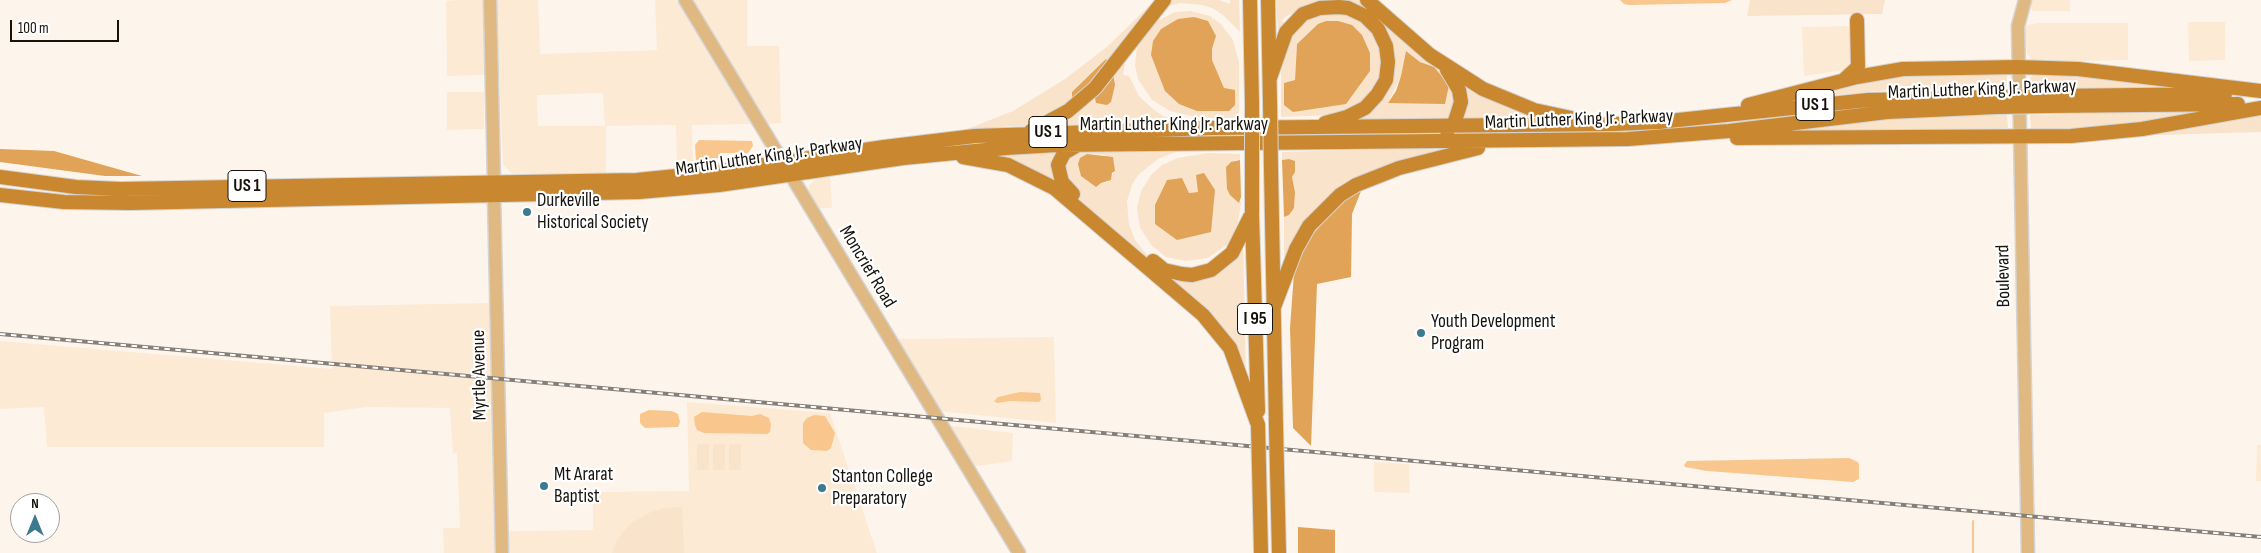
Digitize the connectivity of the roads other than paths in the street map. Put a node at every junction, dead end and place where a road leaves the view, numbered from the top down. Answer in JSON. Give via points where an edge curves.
{"nodes":[{"id":1,"x":490,"y":0,"type":"edge"},
{"id":2,"x":685,"y":0,"type":"edge"},
{"id":3,"x":1164,"y":0,"type":"edge"},
{"id":4,"x":1250,"y":0,"type":"edge"},
{"id":5,"x":1268,"y":0,"type":"edge"},
{"id":6,"x":1367,"y":0,"type":"edge"},
{"id":7,"x":2024,"y":0,"type":"edge"},
{"id":8,"x":1857,"y":20,"type":"dead end"},
{"id":9,"x":1430,"y":55,"type":"junction"},
{"id":10,"x":2018,"y":67,"type":"junction"},
{"id":11,"x":1270,"y":78,"type":"junction"},
{"id":12,"x":1844,"y":80,"type":"junction"},
{"id":13,"x":2261,"y":93,"type":"edge"},
{"id":14,"x":2049,"y":101,"type":"junction"},
{"id":15,"x":1996,"y":102,"type":"junction"},
{"id":16,"x":2261,"y":106,"type":"edge"},
{"id":17,"x":1659,"y":122,"type":"junction"},
{"id":18,"x":1614,"y":124,"type":"junction"},
{"id":19,"x":1452,"y":127,"type":"junction"},
{"id":20,"x":1283,"y":129,"type":"junction"},
{"id":21,"x":1072,"y":131,"type":"junction"},
{"id":22,"x":1027,"y":133,"type":"junction"},
{"id":23,"x":2019,"y":136,"type":"junction"},
{"id":24,"x":1657,"y":137,"type":"junction"},
{"id":25,"x":1413,"y":142,"type":"junction"},
{"id":26,"x":1517,"y":142,"type":"junction"},
{"id":27,"x":1057,"y":145,"type":"junction"},
{"id":28,"x":1078,"y":145,"type":"junction"},
{"id":29,"x":903,"y":158,"type":"junction"},
{"id":30,"x":785,"y":169,"type":"junction"},
{"id":31,"x":0,"y":177,"type":"edge"},
{"id":32,"x":0,"y":181,"type":"edge"},
{"id":33,"x":45,"y":184,"type":"junction"},
{"id":34,"x":1054,"y":188,"type":"junction"},
{"id":35,"x":494,"y":189,"type":"junction"},
{"id":36,"x":0,"y":195,"type":"edge"},
{"id":37,"x":1252,"y":213,"type":"junction"},
{"id":38,"x":1274,"y":307,"type":"junction"},
{"id":39,"x":1258,"y":425,"type":"junction"},
{"id":40,"x":502,"y":553,"type":"edge"},
{"id":41,"x":1019,"y":553,"type":"edge"},
{"id":42,"x":1261,"y":553,"type":"edge"},
{"id":43,"x":1279,"y":553,"type":"edge"},
{"id":44,"x":2028,"y":553,"type":"edge"}],
"edges":[{"from":1,"to":35,"type":"main road","name":"Myrtle Avenue"},
{"from":2,"to":30,"type":"main road","name":"Moncrief Road"},
{"from":3,"to":22,"type":"highway","via":[[1094,88],[1068,111]]},
{"from":4,"to":37,"type":"highway","number":"I 95","bridge":true},
{"from":5,"to":11,"type":"highway","number":"I 95"},
{"from":6,"to":9,"type":"highway"},
{"from":7,"to":10,"type":"main road","name":"Boulevard","via":[[2018,26]]},
{"from":8,"to":12,"type":"highway","via":[[1858,66]]},
{"from":9,"to":18,"type":"highway","via":[[1483,89],[1517,104],[1548,114]]},
{"from":9,"to":19,"type":"highway","via":[[1445,68],[1459,90],[1460,109]]},
{"from":10,"to":12,"type":"highway","via":[[1903,69]]},
{"from":10,"to":13,"type":"highway","via":[[2112,72]]},
{"from":10,"to":23,"type":"main road","name":"Boulevard"},
{"from":11,"to":20,"type":"highway","via":[[1286,32],[1296,19],[1311,10],[1339,6],[1357,12],[1378,29],[1386,46],[1386,80],[1364,108],[1337,120]]},
{"from":11,"to":38,"type":"highway","number":"I 95","bridge":true},
{"from":12,"to":17,"type":"highway","via":[[1766,101]]},
{"from":13,"to":14,"type":"highway","name":"Martin Luther King Jr. Parkway","number":"US 1"},
{"from":14,"to":15,"type":"highway","name":"Martin Luther King Jr. Parkway","number":"US 1","bridge":true},
{"from":14,"to":16,"type":"highway","name":"Martin Luther King Jr. Parkway","number":"US 1"},
{"from":15,"to":17,"type":"highway","name":"Martin Luther King Jr. Parkway","number":"US 1","via":[[1868,100]]},
{"from":15,"to":24,"type":"highway","name":"Martin Luther King Jr. Parkway","number":"US 1"},
{"from":16,"to":23,"type":"highway","via":[[2120,132]]},
{"from":17,"to":18,"type":"highway","name":"Martin Luther King Jr. Parkway","number":"US 1"},
{"from":18,"to":19,"type":"highway","name":"Martin Luther King Jr. Parkway","number":"US 1"},
{"from":19,"to":20,"type":"highway","name":"Martin Luther King Jr. Parkway","number":"US 1"},
{"from":19,"to":25,"type":"highway","via":[[1441,134]]},
{"from":20,"to":21,"type":"highway","name":"Martin Luther King Jr. Parkway","number":"US 1"},
{"from":21,"to":22,"type":"highway","name":"Martin Luther King Jr. Parkway","number":"US 1"},
{"from":21,"to":27,"type":"highway"},
{"from":22,"to":30,"type":"highway","name":"Martin Luther King Jr. Parkway","number":"US 1","via":[[932,140]]},
{"from":23,"to":24,"type":"highway"},
{"from":23,"to":44,"type":"main road","name":"Boulevard"},
{"from":24,"to":26,"type":"highway","name":"Martin Luther King Jr. Parkway","number":"US 1"},
{"from":25,"to":26,"type":"highway","name":"Martin Luther King Jr. Parkway","number":"US 1"},
{"from":25,"to":28,"type":"highway","name":"Martin Luther King Jr. Parkway","number":"US 1"},
{"from":26,"to":38,"type":"highway","via":[[1467,150],[1399,168],[1340,195],[1309,226],[1296,249]]},
{"from":27,"to":28,"type":"highway","name":"Martin Luther King Jr. Parkway","number":"US 1"},
{"from":27,"to":29,"type":"highway","name":"Martin Luther King Jr. Parkway","number":"US 1"},
{"from":27,"to":34,"type":"highway","via":[[1051,166]]},
{"from":28,"to":37,"type":"highway","via":[[1060,159],[1058,165],[1062,182],[1164,270],[1192,275],[1211,270],[1232,254]]},
{"from":29,"to":30,"type":"highway","name":"Martin Luther King Jr. Parkway","number":"US 1"},
{"from":29,"to":34,"type":"highway","via":[[964,157],[997,162],[1027,172]]},
{"from":30,"to":35,"type":"highway","name":"Martin Luther King Jr. Parkway","number":"US 1"},
{"from":30,"to":41,"type":"main road","name":"Moncrief Road"},
{"from":31,"to":33,"type":"highway","name":"Martin Luther King Jr. Parkway","number":"US 1"},
{"from":32,"to":33,"type":"highway"},
{"from":33,"to":35,"type":"highway","name":"Martin Luther King Jr. Parkway","number":"US 1","via":[[120,188]]},
{"from":34,"to":39,"type":"highway","via":[[1212,324],[1234,356]]},
{"from":35,"to":36,"type":"highway","name":"Martin Luther King Jr. Parkway","number":"US 1","via":[[94,203]]},
{"from":35,"to":40,"type":"main road","name":"Myrtle Avenue"},
{"from":37,"to":39,"type":"highway","number":"I 95"},
{"from":38,"to":43,"type":"highway","number":"I 95","bridge":true},
{"from":39,"to":42,"type":"highway","number":"I 95","bridge":true}]}
